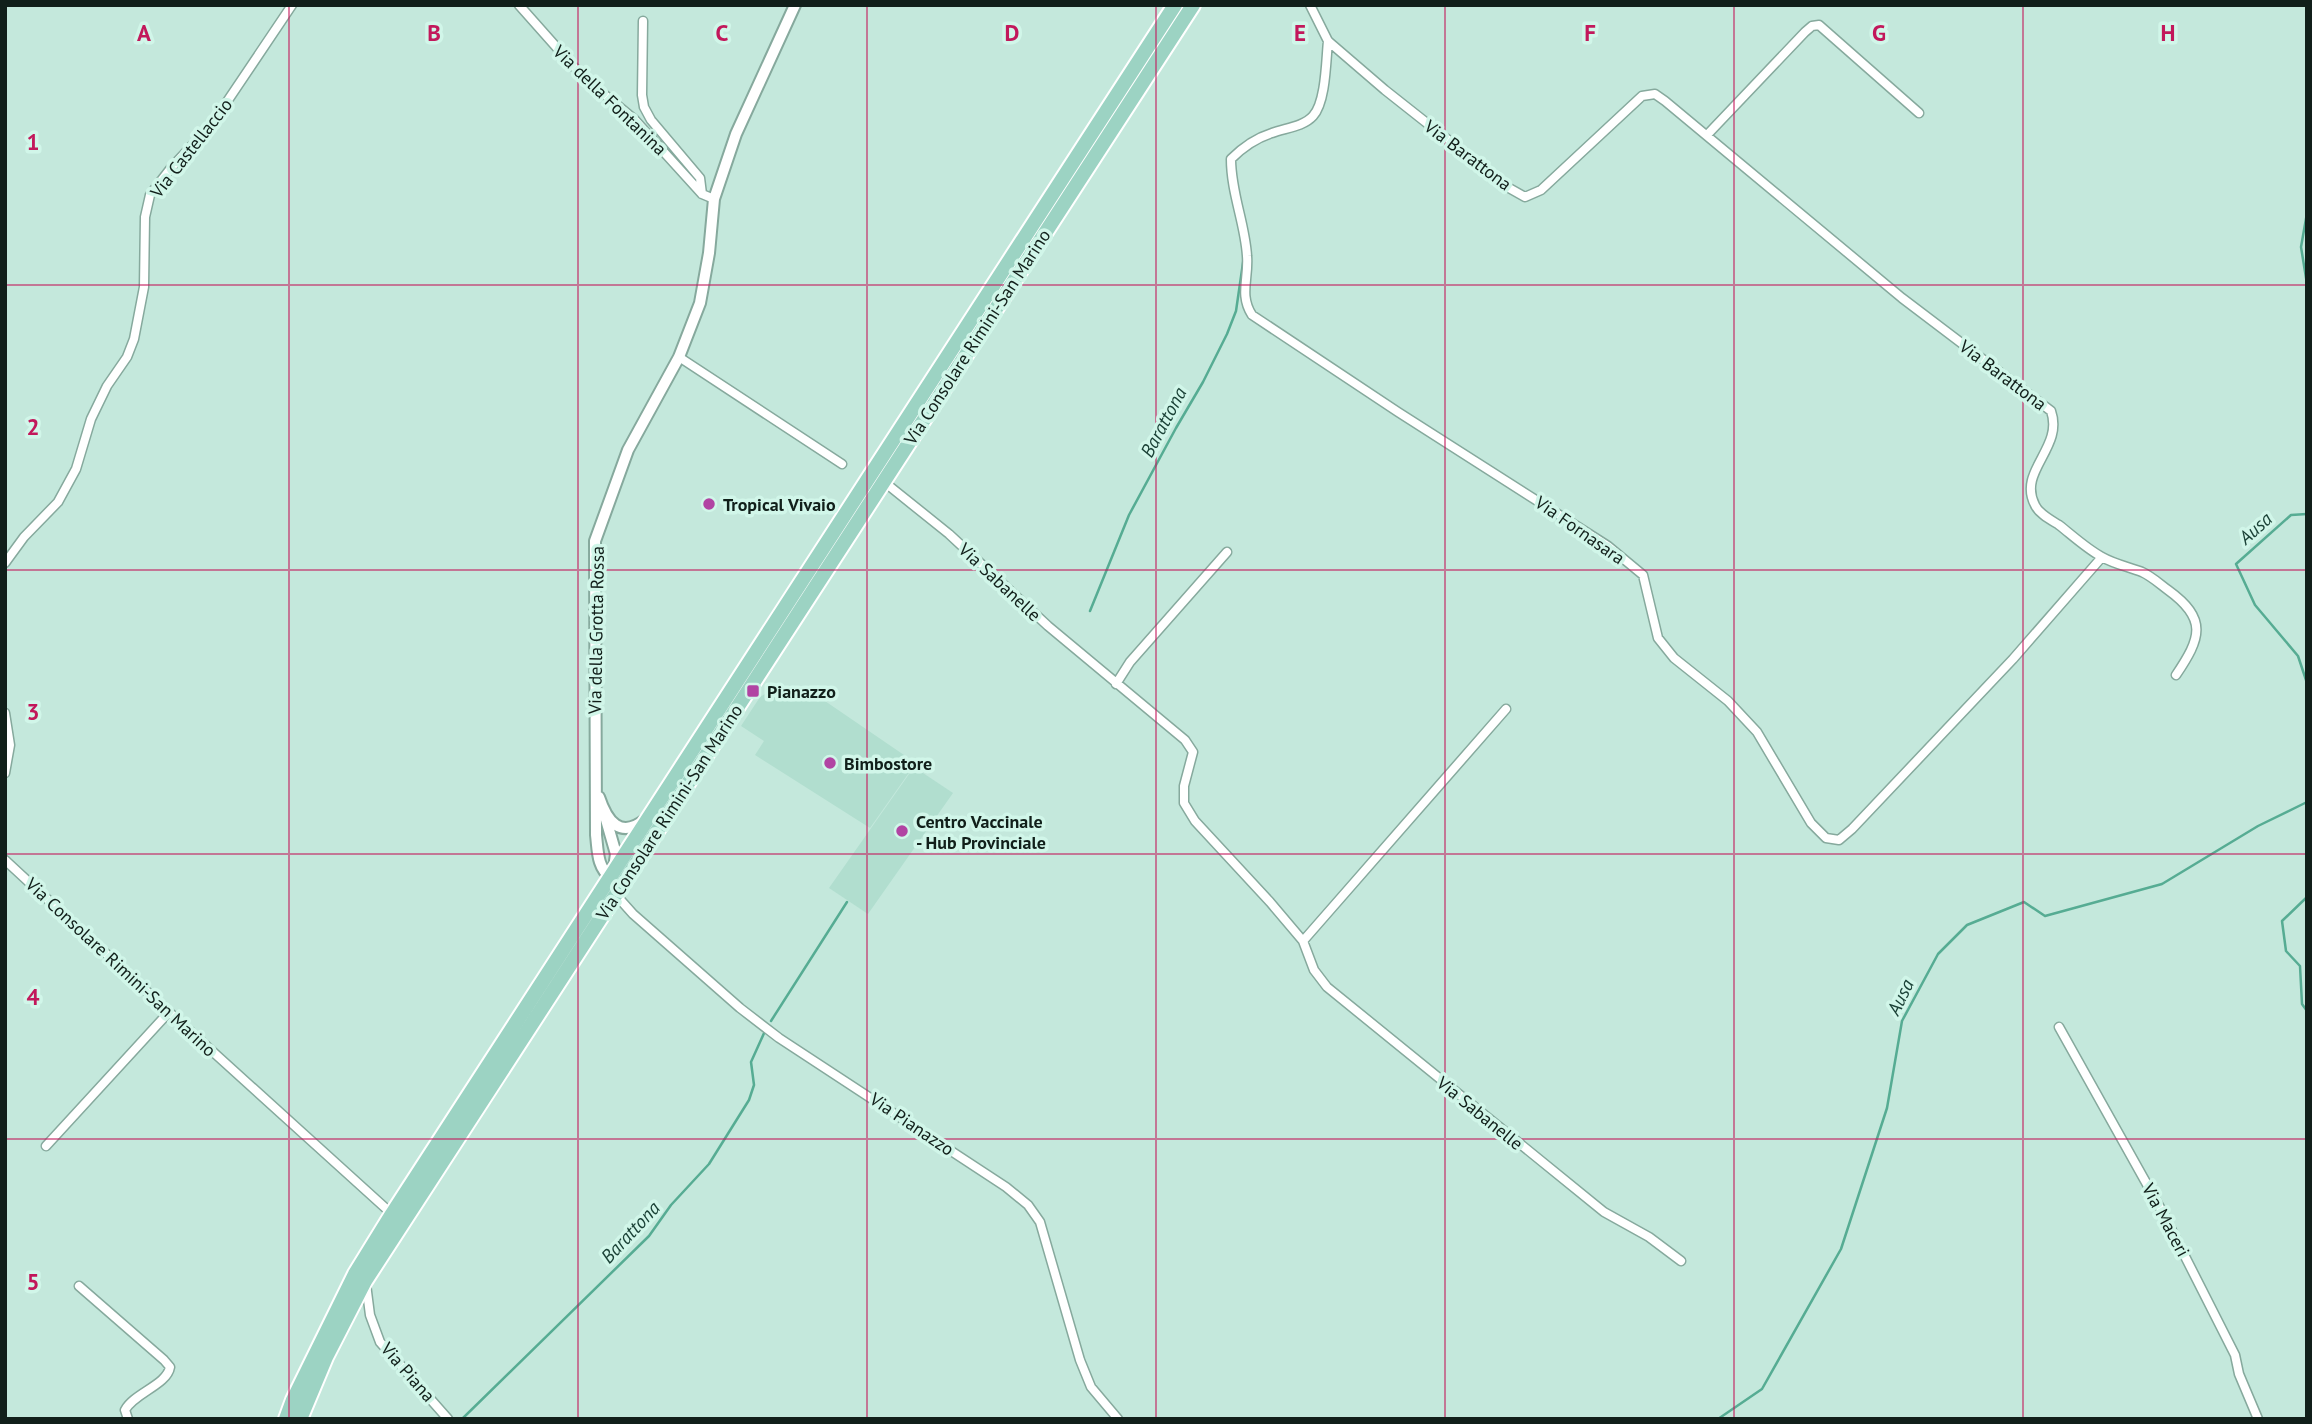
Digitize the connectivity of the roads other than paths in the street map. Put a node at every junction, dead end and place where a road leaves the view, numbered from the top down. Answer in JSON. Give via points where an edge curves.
{"nodes":[{"id":1,"x":292,"y":5,"type":"edge"},
{"id":2,"x":519,"y":5,"type":"edge"},
{"id":3,"x":794,"y":5,"type":"edge"},
{"id":4,"x":1175,"y":5,"type":"edge"},
{"id":5,"x":1193,"y":5,"type":"edge"},
{"id":6,"x":1310,"y":5,"type":"edge"},
{"id":7,"x":643,"y":21,"type":"dead end"},
{"id":8,"x":1328,"y":41,"type":"junction"},
{"id":9,"x":1919,"y":113,"type":"dead end"},
{"id":10,"x":1707,"y":135,"type":"junction"},
{"id":11,"x":702,"y":194,"type":"junction"},
{"id":12,"x":714,"y":199,"type":"junction"},
{"id":13,"x":679,"y":357,"type":"junction"},
{"id":14,"x":842,"y":464,"type":"dead end"},
{"id":15,"x":883,"y":481,"type":"junction"},
{"id":16,"x":1227,"y":552,"type":"dead end"},
{"id":17,"x":2102,"y":557,"type":"junction"},
{"id":18,"x":5,"y":563,"type":"edge"},
{"id":19,"x":2176,"y":675,"type":"dead end"},
{"id":20,"x":1116,"y":684,"type":"junction"},
{"id":21,"x":1506,"y":709,"type":"dead end"},
{"id":22,"x":5,"y":713,"type":"edge"},
{"id":23,"x":5,"y":773,"type":"edge"},
{"id":24,"x":596,"y":791,"type":"junction"},
{"id":25,"x":605,"y":816,"type":"junction"},
{"id":26,"x":651,"y":816,"type":"junction"},
{"id":27,"x":5,"y":860,"type":"edge"},
{"id":28,"x":611,"y":878,"type":"junction"},
{"id":29,"x":616,"y":894,"type":"junction"},
{"id":30,"x":1303,"y":941,"type":"junction"},
{"id":31,"x":169,"y":1012,"type":"junction"},
{"id":32,"x":2059,"y":1027,"type":"dead end"},
{"id":33,"x":46,"y":1146,"type":"dead end"},
{"id":34,"x":392,"y":1214,"type":"junction"},
{"id":35,"x":1681,"y":1261,"type":"dead end"},
{"id":36,"x":365,"y":1281,"type":"junction"},
{"id":37,"x":79,"y":1286,"type":"dead end"},
{"id":38,"x":293,"y":1400,"type":"junction"},
{"id":39,"x":128,"y":1419,"type":"edge"},
{"id":40,"x":279,"y":1419,"type":"edge"},
{"id":41,"x":286,"y":1419,"type":"edge"},
{"id":42,"x":300,"y":1419,"type":"edge"},
{"id":43,"x":448,"y":1419,"type":"edge"},
{"id":44,"x":1118,"y":1419,"type":"edge"},
{"id":45,"x":2258,"y":1419,"type":"edge"}],
"edges":[{"from":1,"to":18,"type":"street","name":"Via Castellaccio","via":[[212,124],[150,195],[145,217],[144,287],[127,357],[91,419],[76,469],[58,502]]},
{"from":2,"to":11,"type":"street","name":"Via della Fontanina","via":[[582,76],[634,119]]},
{"from":3,"to":12,"type":"street","name":"Via della Grotta Rossa","via":[[736,134]]},
{"from":4,"to":26,"type":"main road","name":"Via Consolare Rimini-San Marino"},
{"from":5,"to":15,"type":"main road","name":"Via Consolare Rimini-San Marino"},
{"from":6,"to":8,"type":"street","name":"Via Barattona"},
{"from":7,"to":11,"type":"street","name":"Via della Fontanina","via":[[644,107],[700,178]]},
{"from":8,"to":10,"type":"street","name":"Via Barattona","via":[[1384,90],[1525,197],[1541,190],[1642,96],[1655,94]]},
{"from":8,"to":17,"type":"street","name":"Via Fornasara","via":[[1322,96],[1313,116],[1272,132],[1231,159],[1248,257],[1245,304],[1252,314],[1608,546],[1643,575],[1658,638],[1757,732],[1811,822],[1826,838],[1839,839],[1852,829]]},
{"from":9,"to":10,"type":"street","via":[[1819,25],[1805,32]]},
{"from":10,"to":17,"type":"street","name":"Via Barattona","via":[[1902,298],[2051,411],[2055,423],[2052,438],[2029,492],[2036,509]]},
{"from":11,"to":12,"type":"street","name":"Via della Fontanina"},
{"from":12,"to":13,"type":"street","name":"Via della Grotta Rossa","via":[[700,303]]},
{"from":13,"to":14,"type":"street"},
{"from":13,"to":24,"type":"street","name":"Via della Grotta Rossa","via":[[628,450],[595,541]]},
{"from":15,"to":20,"type":"street","name":"Via Sabanelle"},
{"from":15,"to":29,"type":"main road","name":"Via Consolare Rimini-San Marino"},
{"from":16,"to":20,"type":"street"},
{"from":17,"to":19,"type":"street","name":"Via Barattona","via":[[2146,574],[2188,605],[2196,636]]},
{"from":20,"to":30,"type":"street","name":"Via Sabanelle","via":[[1185,740],[1193,752],[1184,803]]},
{"from":21,"to":30,"type":"street"},
{"from":22,"to":23,"type":"street","via":[[10,745]]},
{"from":24,"to":25,"type":"street","name":"Via della Grotta Rossa"},
{"from":24,"to":28,"type":"street","name":"Via della Grotta Rossa","via":[[599,862]]},
{"from":25,"to":26,"type":"street","via":[[621,827],[632,828]]},
{"from":25,"to":28,"type":"street","name":"Via della Grotta Rossa","via":[[616,855]]},
{"from":26,"to":28,"type":"main road","name":"Via Consolare Rimini-San Marino"},
{"from":27,"to":31,"type":"street","name":"Via Consolare Rimini-San Marino"},
{"from":28,"to":29,"type":"street"},
{"from":28,"to":34,"type":"main road","name":"Via Consolare Rimini-San Marino"},
{"from":29,"to":36,"type":"main road","name":"Via Consolare Rimini-San Marino"},
{"from":29,"to":44,"type":"street","name":"Via Pianazzo","via":[[633,914],[779,1038],[1028,1205],[1040,1222],[1091,1387]]},
{"from":30,"to":35,"type":"street","name":"Via Sabanelle","via":[[1327,988],[1604,1212]]},
{"from":31,"to":33,"type":"street"},
{"from":31,"to":34,"type":"street","name":"Via Consolare Rimini-San Marino"},
{"from":32,"to":45,"type":"street","name":"Via Maceri","via":[[2235,1354]]},
{"from":34,"to":38,"type":"main road","name":"Via Consolare Rimini-San Marino","via":[[355,1274]]},
{"from":36,"to":42,"type":"main road","name":"Via Consolare Rimini-San Marino"},
{"from":36,"to":43,"type":"street","name":"Via Piana","via":[[380,1342]]},
{"from":37,"to":39,"type":"street","via":[[170,1367],[166,1376],[129,1403],[125,1410]]},
{"from":38,"to":40,"type":"main road"},
{"from":38,"to":41,"type":"main road","name":"Via Consolare Rimini-San Marino"}]}
